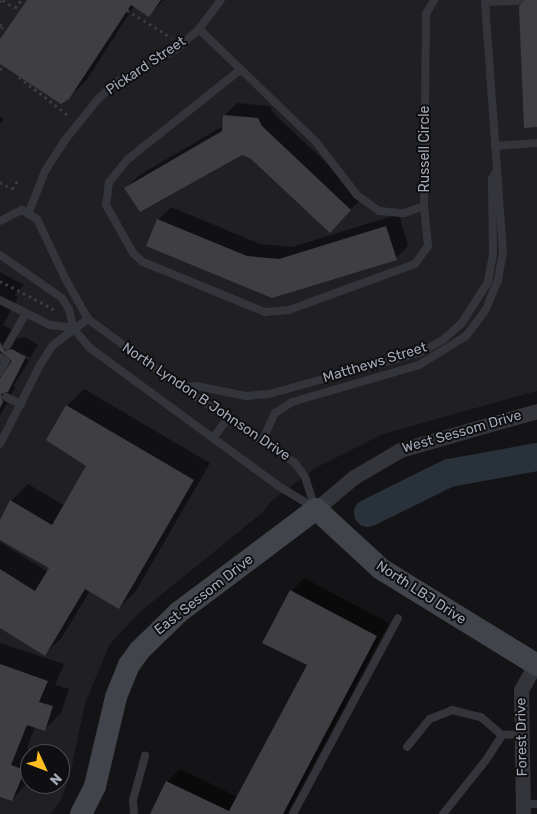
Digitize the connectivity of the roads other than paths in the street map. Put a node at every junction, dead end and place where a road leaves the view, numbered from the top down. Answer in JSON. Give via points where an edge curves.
{"nodes":[{"id":1,"x":221,"y":0,"type":"edge"},
{"id":2,"x":434,"y":0,"type":"edge"},
{"id":3,"x":485,"y":1,"type":"edge"},
{"id":4,"x":519,"y":1,"type":"edge"},
{"id":5,"x":199,"y":29,"type":"junction"},
{"id":6,"x":240,"y":70,"type":"junction"},
{"id":7,"x":537,"y":143,"type":"edge"},
{"id":8,"x":495,"y":146,"type":"junction"},
{"id":9,"x":496,"y":171,"type":"junction"},
{"id":10,"x":424,"y":206,"type":"junction"},
{"id":11,"x":29,"y":212,"type":"junction"},
{"id":12,"x":0,"y":221,"type":"edge"},
{"id":13,"x":0,"y":255,"type":"edge"},
{"id":14,"x":0,"y":300,"type":"edge"},
{"id":15,"x":26,"y":313,"type":"junction"},
{"id":16,"x":88,"y":318,"type":"junction"},
{"id":17,"x":73,"y":328,"type":"junction"},
{"id":18,"x":7,"y":346,"type":"dead end"},
{"id":19,"x":0,"y":357,"type":"edge"},
{"id":20,"x":0,"y":372,"type":"edge"},
{"id":21,"x":181,"y":387,"type":"junction"},
{"id":22,"x":6,"y":396,"type":"dead end"},
{"id":23,"x":21,"y":404,"type":"junction"},
{"id":24,"x":537,"y":411,"type":"edge"},
{"id":25,"x":228,"y":418,"type":"junction"},
{"id":26,"x":213,"y":438,"type":"junction"},
{"id":27,"x":262,"y":441,"type":"junction"},
{"id":28,"x":0,"y":444,"type":"edge"},
{"id":29,"x":316,"y":508,"type":"junction"},
{"id":30,"x":398,"y":618,"type":"dead end"},
{"id":31,"x":536,"y":663,"type":"edge"},
{"id":32,"x":520,"y":734,"type":"junction"},
{"id":33,"x":502,"y":735,"type":"junction"},
{"id":34,"x":407,"y":747,"type":"dead end"},
{"id":35,"x":145,"y":756,"type":"dead end"},
{"id":36,"x":528,"y":808,"type":"edge"},
{"id":37,"x":81,"y":814,"type":"edge"},
{"id":38,"x":134,"y":814,"type":"edge"},
{"id":39,"x":293,"y":814,"type":"edge"},
{"id":40,"x":443,"y":814,"type":"edge"}],
"edges":[{"from":1,"to":5,"type":"lane","name":"Pickard Street"},
{"from":2,"to":10,"type":"lane","name":"Russell Circle","via":[[426,14]]},
{"from":3,"to":4,"type":"lane"},
{"from":3,"to":8,"type":"lane","name":"Matthews Street"},
{"from":5,"to":6,"type":"lane","name":"Russell Circle"},
{"from":5,"to":11,"type":"lane","name":"Pickard Street","via":[[178,48],[117,82],[99,98],[45,171]]},
{"from":6,"to":10,"type":"lane","name":"Russell Circle","via":[[316,142],[357,195],[379,211],[404,213]]},
{"from":6,"to":10,"type":"lane","via":[[127,160],[109,182],[106,205],[133,252],[143,262],[265,312],[289,310],[415,264],[428,246]]},
{"from":7,"to":8,"type":"lane"},
{"from":8,"to":9,"type":"lane","name":"Matthews Street"},
{"from":9,"to":21,"type":"lane","name":"Matthews Street","via":[[492,179],[493,254],[488,282],[462,323],[444,339],[422,352],[269,394],[246,396],[196,386]]},
{"from":9,"to":27,"type":"lane","name":"Matthews Street","via":[[500,180],[503,254],[498,280],[486,311],[466,336],[419,365],[292,402],[275,414]]},
{"from":11,"to":12,"type":"lane","via":[[14,211]]},
{"from":11,"to":16,"type":"lane","name":"North Lyndon B Johnson Drive","via":[[43,229]]},
{"from":13,"to":17,"type":"lane","name":"North Lyndon B Johnson Drive","via":[[62,298],[69,309]]},
{"from":14,"to":15,"type":"lane"},
{"from":15,"to":17,"type":"lane","via":[[50,325]]},
{"from":15,"to":18,"type":"lane"},
{"from":16,"to":17,"type":"lane"},
{"from":16,"to":21,"type":"lane","name":"North Lyndon B Johnson Drive"},
{"from":17,"to":23,"type":"lane","via":[[53,345]]},
{"from":17,"to":26,"type":"lane","name":"North Lyndon B Johnson Drive","via":[[90,348]]},
{"from":19,"to":20,"type":"lane","via":[[6,361]]},
{"from":21,"to":25,"type":"lane","name":"North Lyndon B Johnson Drive"},
{"from":22,"to":23,"type":"lane"},
{"from":23,"to":28,"type":"lane"},
{"from":24,"to":29,"type":"street","name":"West Sessom Drive","via":[[400,450],[354,477]]},
{"from":25,"to":26,"type":"lane"},
{"from":25,"to":27,"type":"lane","name":"North Lyndon B Johnson Drive"},
{"from":26,"to":29,"type":"lane","name":"North Lyndon B Johnson Drive"},
{"from":27,"to":29,"type":"lane","name":"North Lyndon B Johnson Drive","via":[[295,463],[305,477]]},
{"from":29,"to":31,"type":"street","name":"North LBJ Drive","via":[[381,569]]},
{"from":29,"to":37,"type":"street","name":"East Sessom Drive","via":[[179,612],[139,650],[116,697],[95,786]]},
{"from":30,"to":39,"type":"lane"},
{"from":31,"to":32,"type":"street","name":"Forest Drive","via":[[521,690]]},
{"from":32,"to":33,"type":"lane"},
{"from":32,"to":36,"type":"street","name":"Forest Drive"},
{"from":33,"to":34,"type":"lane","via":[[481,717],[452,710],[430,719]]},
{"from":33,"to":40,"type":"lane"},
{"from":35,"to":38,"type":"lane","via":[[133,800]]}]}
